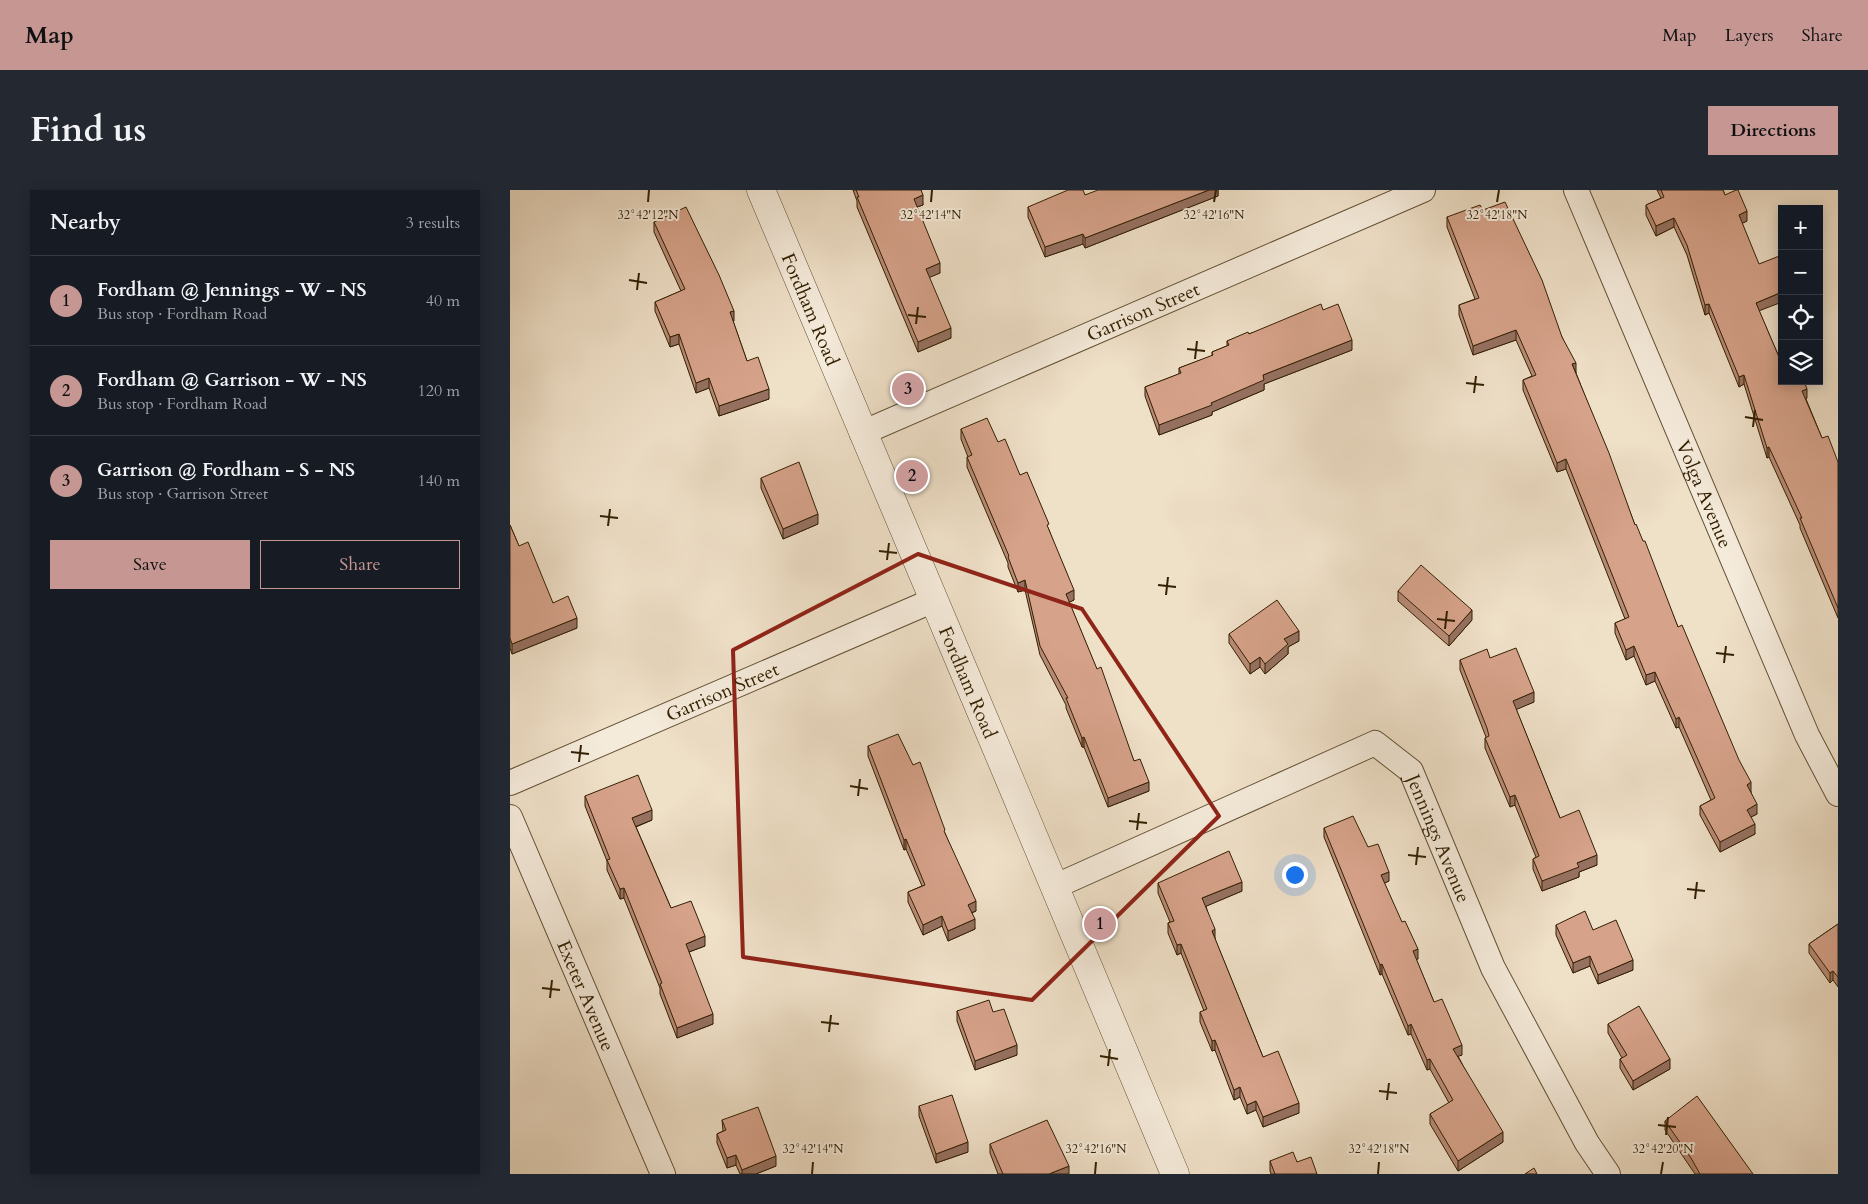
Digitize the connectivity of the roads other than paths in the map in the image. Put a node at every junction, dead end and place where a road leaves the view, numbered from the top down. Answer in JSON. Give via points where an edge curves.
{"nodes":[{"id":1,"x":761,"y":190,"type":"edge"},
{"id":2,"x":1423,"y":190,"type":"edge"},
{"id":3,"x":1576,"y":190,"type":"edge"},
{"id":4,"x":862,"y":433,"type":"junction"},
{"id":5,"x":934,"y":600,"type":"junction"},
{"id":6,"x":510,"y":783,"type":"edge"},
{"id":7,"x":1838,"y":794,"type":"edge"},
{"id":8,"x":510,"y":817,"type":"edge"},
{"id":9,"x":1056,"y":886,"type":"junction"},
{"id":10,"x":662,"y":1174,"type":"edge"},
{"id":11,"x":1175,"y":1174,"type":"edge"},
{"id":12,"x":1608,"y":1174,"type":"edge"}],
"edges":[{"from":1,"to":4,"type":"street","name":"Fordham Road"},
{"from":2,"to":4,"type":"street","name":"Garrison Street"},
{"from":3,"to":7,"type":"street","name":"Volga Avenue","via":[[1806,734]]},
{"from":4,"to":5,"type":"street","name":"Fordham Road"},
{"from":5,"to":6,"type":"street","name":"Garrison Street"},
{"from":5,"to":9,"type":"street","name":"Fordham Road"},
{"from":8,"to":10,"type":"street","name":"Exeter Avenue"},
{"from":9,"to":11,"type":"street","name":"Fordham Road"},
{"from":9,"to":12,"type":"street","name":"Jennings Avenue","via":[[1375,743],[1411,771],[1493,968],[1587,1143]]}]}
